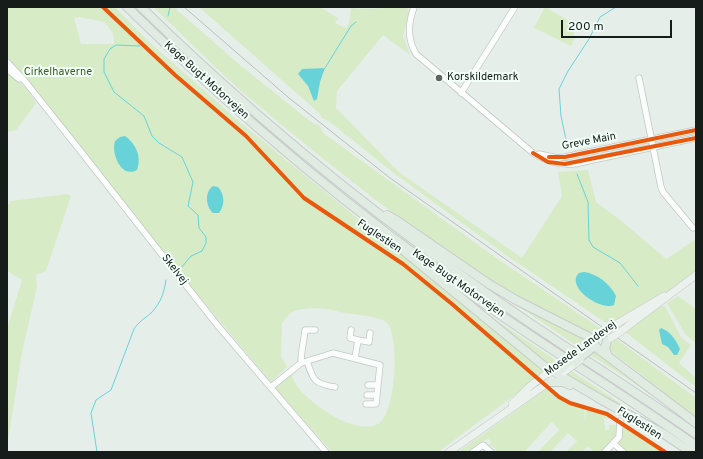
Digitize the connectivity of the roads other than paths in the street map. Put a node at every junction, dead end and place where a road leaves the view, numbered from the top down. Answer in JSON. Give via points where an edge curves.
{"nodes":[{"id":1,"x":127,"y":7,"type":"edge"},
{"id":2,"x":141,"y":7,"type":"edge"},
{"id":3,"x":414,"y":7,"type":"edge"},
{"id":4,"x":515,"y":7,"type":"edge"},
{"id":5,"x":7,"y":62,"type":"edge"},
{"id":6,"x":7,"y":69,"type":"edge"},
{"id":7,"x":638,"y":78,"type":"dead end"},
{"id":8,"x":27,"y":85,"type":"junction"},
{"id":9,"x":461,"y":93,"type":"junction"},
{"id":10,"x":696,"y":130,"type":"edge"},
{"id":11,"x":696,"y":138,"type":"edge"},
{"id":12,"x":651,"y":139,"type":"junction"},
{"id":13,"x":653,"y":147,"type":"junction"},
{"id":14,"x":532,"y":153,"type":"junction"},
{"id":15,"x":371,"y":207,"type":"junction"},
{"id":16,"x":374,"y":223,"type":"junction"},
{"id":17,"x":693,"y":228,"type":"dead end"},
{"id":18,"x":696,"y":275,"type":"edge"},
{"id":19,"x":673,"y":291,"type":"junction"},
{"id":20,"x":316,"y":330,"type":"dead end"},
{"id":21,"x":351,"y":330,"type":"dead end"},
{"id":22,"x":370,"y":333,"type":"dead end"},
{"id":23,"x":609,"y":339,"type":"junction"},
{"id":24,"x":358,"y":340,"type":"junction"},
{"id":25,"x":591,"y":347,"type":"junction"},
{"id":26,"x":607,"y":354,"type":"junction"},
{"id":27,"x":355,"y":358,"type":"junction"},
{"id":28,"x":307,"y":361,"type":"junction"},
{"id":29,"x":300,"y":363,"type":"junction"},
{"id":30,"x":576,"y":363,"type":"joint"},
{"id":31,"x":561,"y":370,"type":"junction"},
{"id":32,"x":547,"y":373,"type":"junction"},
{"id":33,"x":368,"y":385,"type":"dead end"},
{"id":34,"x":378,"y":386,"type":"junction"},
{"id":35,"x":270,"y":387,"type":"junction"},
{"id":36,"x":335,"y":387,"type":"dead end"},
{"id":37,"x":367,"y":395,"type":"dead end"},
{"id":38,"x":377,"y":395,"type":"junction"},
{"id":39,"x":602,"y":400,"type":"junction"},
{"id":40,"x":366,"y":404,"type":"dead end"},
{"id":41,"x":620,"y":421,"type":"dead end"},
{"id":42,"x":696,"y":423,"type":"edge"},
{"id":43,"x":696,"y":434,"type":"edge"},
{"id":44,"x":613,"y":443,"type":"junction"},
{"id":45,"x":696,"y":446,"type":"edge"},
{"id":46,"x":606,"y":451,"type":"edge"},
{"id":47,"x":326,"y":452,"type":"edge"},
{"id":48,"x":449,"y":452,"type":"edge"},
{"id":49,"x":473,"y":452,"type":"edge"},
{"id":50,"x":491,"y":452,"type":"edge"},
{"id":51,"x":623,"y":452,"type":"edge"},
{"id":52,"x":691,"y":452,"type":"edge"}],
"edges":[{"from":1,"to":16,"type":"highway","name":"Køge Bugt Motorvejen","via":[[231,105]]},
{"from":2,"to":15,"type":"highway","name":"Køge Bugt Motorvejen","via":[[290,142]]},
{"from":3,"to":9,"type":"street","name":"Greve Main","via":[[409,26],[412,47],[416,54]]},
{"from":4,"to":9,"type":"street"},
{"from":5,"to":8,"type":"street","name":"Skelvej"},
{"from":6,"to":8,"type":"street","name":"Skelvej"},
{"from":7,"to":12,"type":"street"},
{"from":8,"to":35,"type":"street","name":"Skelvej","via":[[218,326]]},
{"from":9,"to":14,"type":"street","name":"Greve Main"},
{"from":10,"to":12,"type":"street","name":"Greve Main"},
{"from":11,"to":13,"type":"street","name":"Greve Main"},
{"from":12,"to":13,"type":"street"},
{"from":12,"to":14,"type":"street","name":"Greve Main","via":[[565,157]]},
{"from":13,"to":14,"type":"street","name":"Greve Main","via":[[565,164],[548,162]]},
{"from":13,"to":17,"type":"street","via":[[663,192]]},
{"from":15,"to":25,"type":"highway","via":[[396,220],[495,288],[579,330]]},
{"from":15,"to":43,"type":"highway","name":"Køge Bugt Motorvejen","via":[[472,284]]},
{"from":16,"to":32,"type":"highway","via":[[412,259]]},
{"from":16,"to":45,"type":"highway","name":"Køge Bugt Motorvejen","via":[[482,302]]},
{"from":18,"to":19,"type":"main road","name":"Mosede Landevej"},
{"from":19,"to":23,"type":"main road","name":"Mosede Landevej","bridge":true,"via":[[665,300]]},
{"from":19,"to":25,"type":"main road","name":"Mosede Landevej","bridge":true,"via":[[613,326]]},
{"from":20,"to":29,"type":"street","via":[[305,330]]},
{"from":21,"to":24,"type":"street","via":[[350,338]]},
{"from":22,"to":24,"type":"street","via":[[369,342]]},
{"from":23,"to":25,"type":"main road","name":"Mosede Landevej"},
{"from":23,"to":26,"type":"highway","via":[[605,348]]},
{"from":24,"to":27,"type":"street"},
{"from":25,"to":26,"type":"highway"},
{"from":25,"to":30,"type":"highway","bridge":true},
{"from":25,"to":31,"type":"highway","bridge":true,"via":[[582,351]]},
{"from":26,"to":42,"type":"highway"},
{"from":27,"to":28,"type":"street","via":[[333,353]]},
{"from":27,"to":34,"type":"street","via":[[380,365]]},
{"from":28,"to":29,"type":"street"},
{"from":28,"to":36,"type":"street","via":[[313,378],[320,385]]},
{"from":29,"to":35,"type":"street"},
{"from":30,"to":31,"type":"main road","name":"Mosede Landevej","bridge":true},
{"from":31,"to":32,"type":"highway"},
{"from":31,"to":39,"type":"highway"},
{"from":32,"to":39,"type":"highway"},
{"from":32,"to":48,"type":"main road","name":"Mosede Landevej","via":[[497,418]]},
{"from":33,"to":34,"type":"street"},
{"from":34,"to":38,"type":"street"},
{"from":35,"to":47,"type":"street","name":"Skelvej"},
{"from":37,"to":38,"type":"street"},
{"from":38,"to":40,"type":"street","via":[[376,404]]},
{"from":39,"to":52,"type":"highway"},
{"from":41,"to":44,"type":"street","via":[[619,437]]},
{"from":44,"to":46,"type":"street"},
{"from":44,"to":51,"type":"street"},
{"from":49,"to":50,"type":"street","via":[[483,445]]}]}
